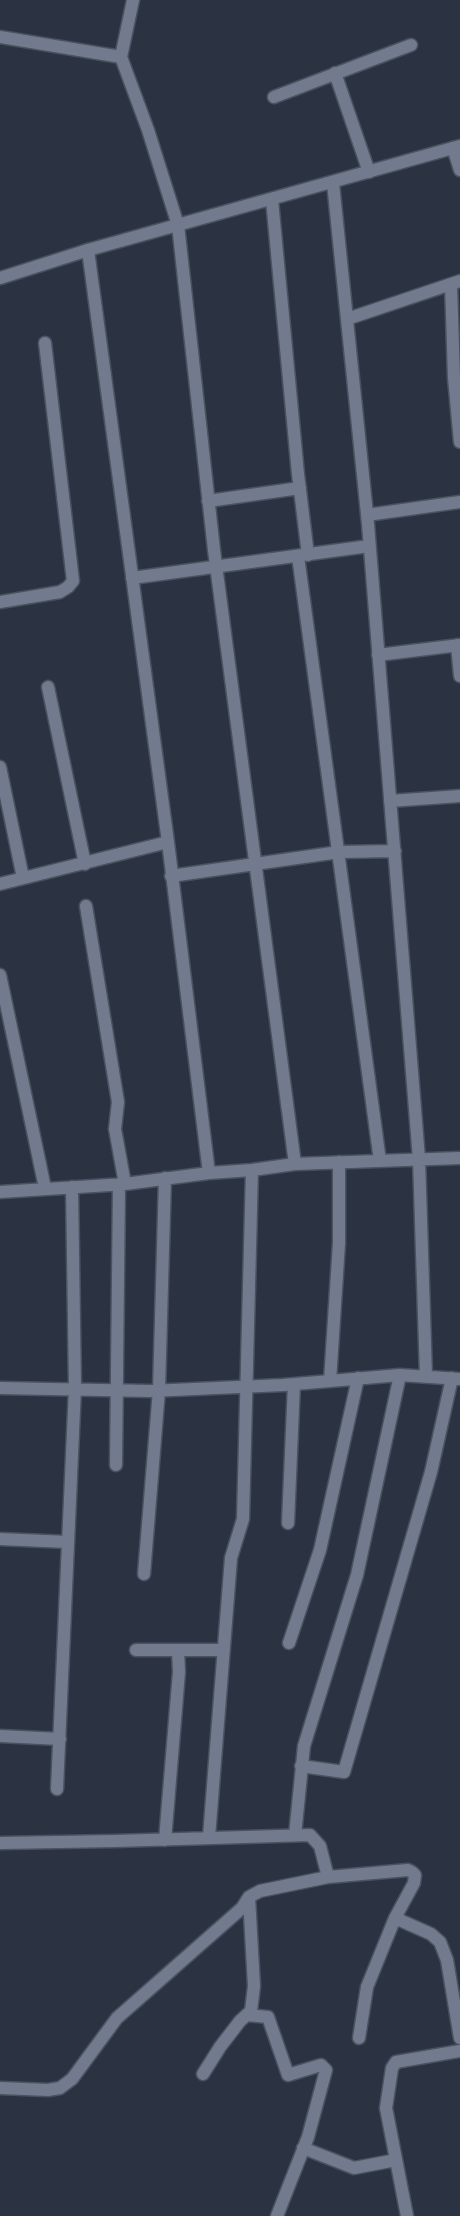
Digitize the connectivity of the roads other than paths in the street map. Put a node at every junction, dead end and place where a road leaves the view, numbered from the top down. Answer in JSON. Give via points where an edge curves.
{"nodes":[{"id":1,"x":133,"y":0,"type":"edge"},
{"id":2,"x":0,"y":37,"type":"edge"},
{"id":3,"x":410,"y":45,"type":"dead end"},
{"id":4,"x":121,"y":58,"type":"junction"},
{"id":5,"x":335,"y":73,"type":"junction"},
{"id":6,"x":274,"y":97,"type":"dead end"},
{"id":7,"x":456,"y":147,"type":"edge"},
{"id":8,"x":460,"y":170,"type":"edge"},
{"id":9,"x":369,"y":172,"type":"junction"},
{"id":10,"x":333,"y":183,"type":"junction"},
{"id":11,"x":272,"y":200,"type":"junction"},
{"id":12,"x":178,"y":225,"type":"junction"},
{"id":13,"x":88,"y":250,"type":"junction"},
{"id":14,"x":0,"y":278,"type":"edge"},
{"id":15,"x":456,"y":282,"type":"edge"},
{"id":16,"x":347,"y":319,"type":"junction"},
{"id":17,"x":45,"y":343,"type":"dead end"},
{"id":18,"x":460,"y":442,"type":"edge"},
{"id":19,"x":300,"y":488,"type":"junction"},
{"id":20,"x":208,"y":501,"type":"junction"},
{"id":21,"x":460,"y":502,"type":"edge"},
{"id":22,"x":367,"y":515,"type":"junction"},
{"id":23,"x":369,"y":546,"type":"junction"},
{"id":24,"x":303,"y":555,"type":"junction"},
{"id":25,"x":216,"y":566,"type":"junction"},
{"id":26,"x":132,"y":578,"type":"junction"},
{"id":27,"x":0,"y":602,"type":"edge"},
{"id":28,"x":459,"y":645,"type":"edge"},
{"id":29,"x":378,"y":655,"type":"junction"},
{"id":30,"x":460,"y":676,"type":"edge"},
{"id":31,"x":48,"y":687,"type":"dead end"},
{"id":32,"x":0,"y":767,"type":"edge"},
{"id":33,"x":460,"y":796,"type":"edge"},
{"id":34,"x":390,"y":801,"type":"junction"},
{"id":35,"x":168,"y":842,"type":"junction"},
{"id":36,"x":395,"y":851,"type":"junction"},
{"id":37,"x":340,"y":852,"type":"junction"},
{"id":38,"x":85,"y":864,"type":"junction"},
{"id":39,"x":257,"y":865,"type":"junction"},
{"id":40,"x":171,"y":876,"type":"junction"},
{"id":41,"x":23,"y":878,"type":"junction"},
{"id":42,"x":0,"y":884,"type":"edge"},
{"id":43,"x":86,"y":906,"type":"dead end"},
{"id":44,"x":0,"y":975,"type":"edge"},
{"id":45,"x":460,"y":1158,"type":"edge"},
{"id":46,"x":419,"y":1160,"type":"junction"},
{"id":47,"x":380,"y":1161,"type":"junction"},
{"id":48,"x":339,"y":1162,"type":"junction"},
{"id":49,"x":295,"y":1164,"type":"junction"},
{"id":50,"x":252,"y":1170,"type":"junction"},
{"id":51,"x":209,"y":1173,"type":"junction"},
{"id":52,"x":165,"y":1178,"type":"junction"},
{"id":53,"x":122,"y":1184,"type":"junction"},
{"id":54,"x":72,"y":1187,"type":"junction"},
{"id":55,"x":45,"y":1188,"type":"junction"},
{"id":56,"x":0,"y":1192,"type":"edge"},
{"id":57,"x":400,"y":1375,"type":"junction"},
{"id":58,"x":426,"y":1376,"type":"junction"},
{"id":59,"x":358,"y":1378,"type":"junction"},
{"id":60,"x":456,"y":1379,"type":"edge"},
{"id":61,"x":330,"y":1381,"type":"junction"},
{"id":62,"x":294,"y":1384,"type":"junction"},
{"id":63,"x":248,"y":1386,"type":"junction"},
{"id":64,"x":0,"y":1388,"type":"edge"},
{"id":65,"x":75,"y":1388,"type":"junction"},
{"id":66,"x":118,"y":1390,"type":"junction"},
{"id":67,"x":159,"y":1390,"type":"junction"},
{"id":68,"x":116,"y":1465,"type":"dead end"},
{"id":69,"x":288,"y":1523,"type":"dead end"},
{"id":70,"x":0,"y":1539,"type":"edge"},
{"id":71,"x":68,"y":1542,"type":"junction"},
{"id":72,"x":144,"y":1574,"type":"dead end"},
{"id":73,"x":289,"y":1643,"type":"dead end"},
{"id":74,"x":136,"y":1650,"type":"dead end"},
{"id":75,"x":178,"y":1650,"type":"junction"},
{"id":76,"x":223,"y":1650,"type":"junction"},
{"id":77,"x":0,"y":1736,"type":"edge"},
{"id":78,"x":60,"y":1739,"type":"junction"},
{"id":79,"x":302,"y":1766,"type":"junction"},
{"id":80,"x":57,"y":1789,"type":"dead end"},
{"id":81,"x":295,"y":1835,"type":"junction"},
{"id":82,"x":209,"y":1838,"type":"junction"},
{"id":83,"x":165,"y":1840,"type":"junction"},
{"id":84,"x":0,"y":1842,"type":"edge"},
{"id":85,"x":328,"y":1877,"type":"junction"},
{"id":86,"x":249,"y":1897,"type":"junction"},
{"id":87,"x":395,"y":1918,"type":"junction"},
{"id":88,"x":246,"y":2015,"type":"junction"},
{"id":89,"x":359,"y":2038,"type":"dead end"},
{"id":90,"x":460,"y":2038,"type":"edge"},
{"id":91,"x":460,"y":2051,"type":"edge"},
{"id":92,"x":202,"y":2074,"type":"dead end"},
{"id":93,"x":0,"y":2088,"type":"edge"},
{"id":94,"x":304,"y":2148,"type":"junction"},
{"id":95,"x":396,"y":2160,"type":"junction"},
{"id":96,"x":277,"y":2216,"type":"edge"},
{"id":97,"x":407,"y":2216,"type":"edge"}],
"edges":[{"from":1,"to":4,"type":"street"},
{"from":2,"to":4,"type":"street"},
{"from":3,"to":5,"type":"street"},
{"from":4,"to":12,"type":"street"},
{"from":5,"to":6,"type":"street"},
{"from":5,"to":9,"type":"street"},
{"from":7,"to":8,"type":"street"},
{"from":7,"to":9,"type":"street"},
{"from":9,"to":10,"type":"street"},
{"from":10,"to":11,"type":"street"},
{"from":10,"to":16,"type":"street"},
{"from":11,"to":12,"type":"street"},
{"from":11,"to":19,"type":"street"},
{"from":12,"to":13,"type":"street"},
{"from":12,"to":20,"type":"street"},
{"from":13,"to":14,"type":"street"},
{"from":13,"to":26,"type":"street"},
{"from":15,"to":16,"type":"street"},
{"from":15,"to":18,"type":"street","via":[[454,378]]},
{"from":16,"to":22,"type":"street"},
{"from":17,"to":27,"type":"street","via":[[73,581],[60,592]]},
{"from":19,"to":20,"type":"street"},
{"from":19,"to":24,"type":"street"},
{"from":20,"to":25,"type":"street"},
{"from":21,"to":22,"type":"street"},
{"from":22,"to":23,"type":"street"},
{"from":23,"to":24,"type":"street"},
{"from":23,"to":29,"type":"street"},
{"from":24,"to":25,"type":"street"},
{"from":24,"to":37,"type":"street"},
{"from":25,"to":26,"type":"street"},
{"from":25,"to":39,"type":"street"},
{"from":26,"to":35,"type":"street"},
{"from":28,"to":29,"type":"street"},
{"from":28,"to":30,"type":"street"},
{"from":29,"to":34,"type":"street"},
{"from":31,"to":38,"type":"street"},
{"from":32,"to":41,"type":"street"},
{"from":33,"to":34,"type":"street"},
{"from":34,"to":36,"type":"street"},
{"from":35,"to":38,"type":"street"},
{"from":35,"to":40,"type":"street"},
{"from":36,"to":37,"type":"street"},
{"from":36,"to":46,"type":"street"},
{"from":37,"to":39,"type":"street"},
{"from":37,"to":47,"type":"street"},
{"from":38,"to":41,"type":"street"},
{"from":39,"to":40,"type":"street"},
{"from":39,"to":49,"type":"street"},
{"from":40,"to":51,"type":"street"},
{"from":41,"to":42,"type":"street"},
{"from":43,"to":53,"type":"street","via":[[118,1102],[115,1129]]},
{"from":44,"to":55,"type":"street"},
{"from":45,"to":46,"type":"street"},
{"from":46,"to":47,"type":"street"},
{"from":46,"to":58,"type":"street"},
{"from":47,"to":48,"type":"street"},
{"from":48,"to":49,"type":"street"},
{"from":48,"to":61,"type":"street","via":[[339,1244]]},
{"from":49,"to":50,"type":"street"},
{"from":50,"to":51,"type":"street"},
{"from":50,"to":63,"type":"street"},
{"from":51,"to":52,"type":"street"},
{"from":52,"to":53,"type":"street"},
{"from":52,"to":67,"type":"street"},
{"from":53,"to":54,"type":"street"},
{"from":53,"to":66,"type":"street"},
{"from":54,"to":55,"type":"street"},
{"from":54,"to":65,"type":"street"},
{"from":55,"to":56,"type":"street"},
{"from":57,"to":58,"type":"street"},
{"from":57,"to":59,"type":"street"},
{"from":57,"to":79,"type":"street","via":[[357,1575],[304,1746]]},
{"from":58,"to":60,"type":"street"},
{"from":59,"to":61,"type":"street"},
{"from":59,"to":73,"type":"street","via":[[320,1550]]},
{"from":60,"to":79,"type":"street","via":[[344,1772]]},
{"from":61,"to":62,"type":"street"},
{"from":62,"to":63,"type":"street"},
{"from":62,"to":69,"type":"street"},
{"from":63,"to":67,"type":"street"},
{"from":63,"to":76,"type":"street","via":[[243,1519],[231,1558]]},
{"from":64,"to":65,"type":"street"},
{"from":65,"to":66,"type":"street"},
{"from":65,"to":71,"type":"street"},
{"from":66,"to":67,"type":"street"},
{"from":66,"to":68,"type":"street"},
{"from":67,"to":72,"type":"street"},
{"from":70,"to":71,"type":"street"},
{"from":71,"to":78,"type":"street"},
{"from":74,"to":75,"type":"street"},
{"from":75,"to":76,"type":"street"},
{"from":75,"to":83,"type":"street"},
{"from":76,"to":82,"type":"street"},
{"from":77,"to":78,"type":"street"},
{"from":78,"to":80,"type":"street"},
{"from":79,"to":81,"type":"street"},
{"from":81,"to":82,"type":"street"},
{"from":81,"to":85,"type":"street","via":[[310,1835],[320,1846]]},
{"from":82,"to":83,"type":"street"},
{"from":83,"to":84,"type":"street"},
{"from":85,"to":86,"type":"street","via":[[260,1891]]},
{"from":85,"to":87,"type":"street","via":[[412,1872],[414,1884]]},
{"from":86,"to":88,"type":"street","via":[[254,1986],[251,2011]]},
{"from":86,"to":93,"type":"street","via":[[242,1908],[117,2018],[72,2079],[60,2088],[48,2090]]},
{"from":87,"to":89,"type":"street","via":[[368,1987]]},
{"from":87,"to":90,"type":"street","via":[[431,1934],[440,1942],[447,1960]]},
{"from":88,"to":92,"type":"street"},
{"from":88,"to":94,"type":"street","via":[[268,2017],[288,2075],[321,2065],[326,2070]]},
{"from":91,"to":95,"type":"street","via":[[393,2064],[386,2108]]},
{"from":94,"to":95,"type":"street","via":[[354,2168]]},
{"from":94,"to":96,"type":"street"},
{"from":95,"to":97,"type":"street"}]}
